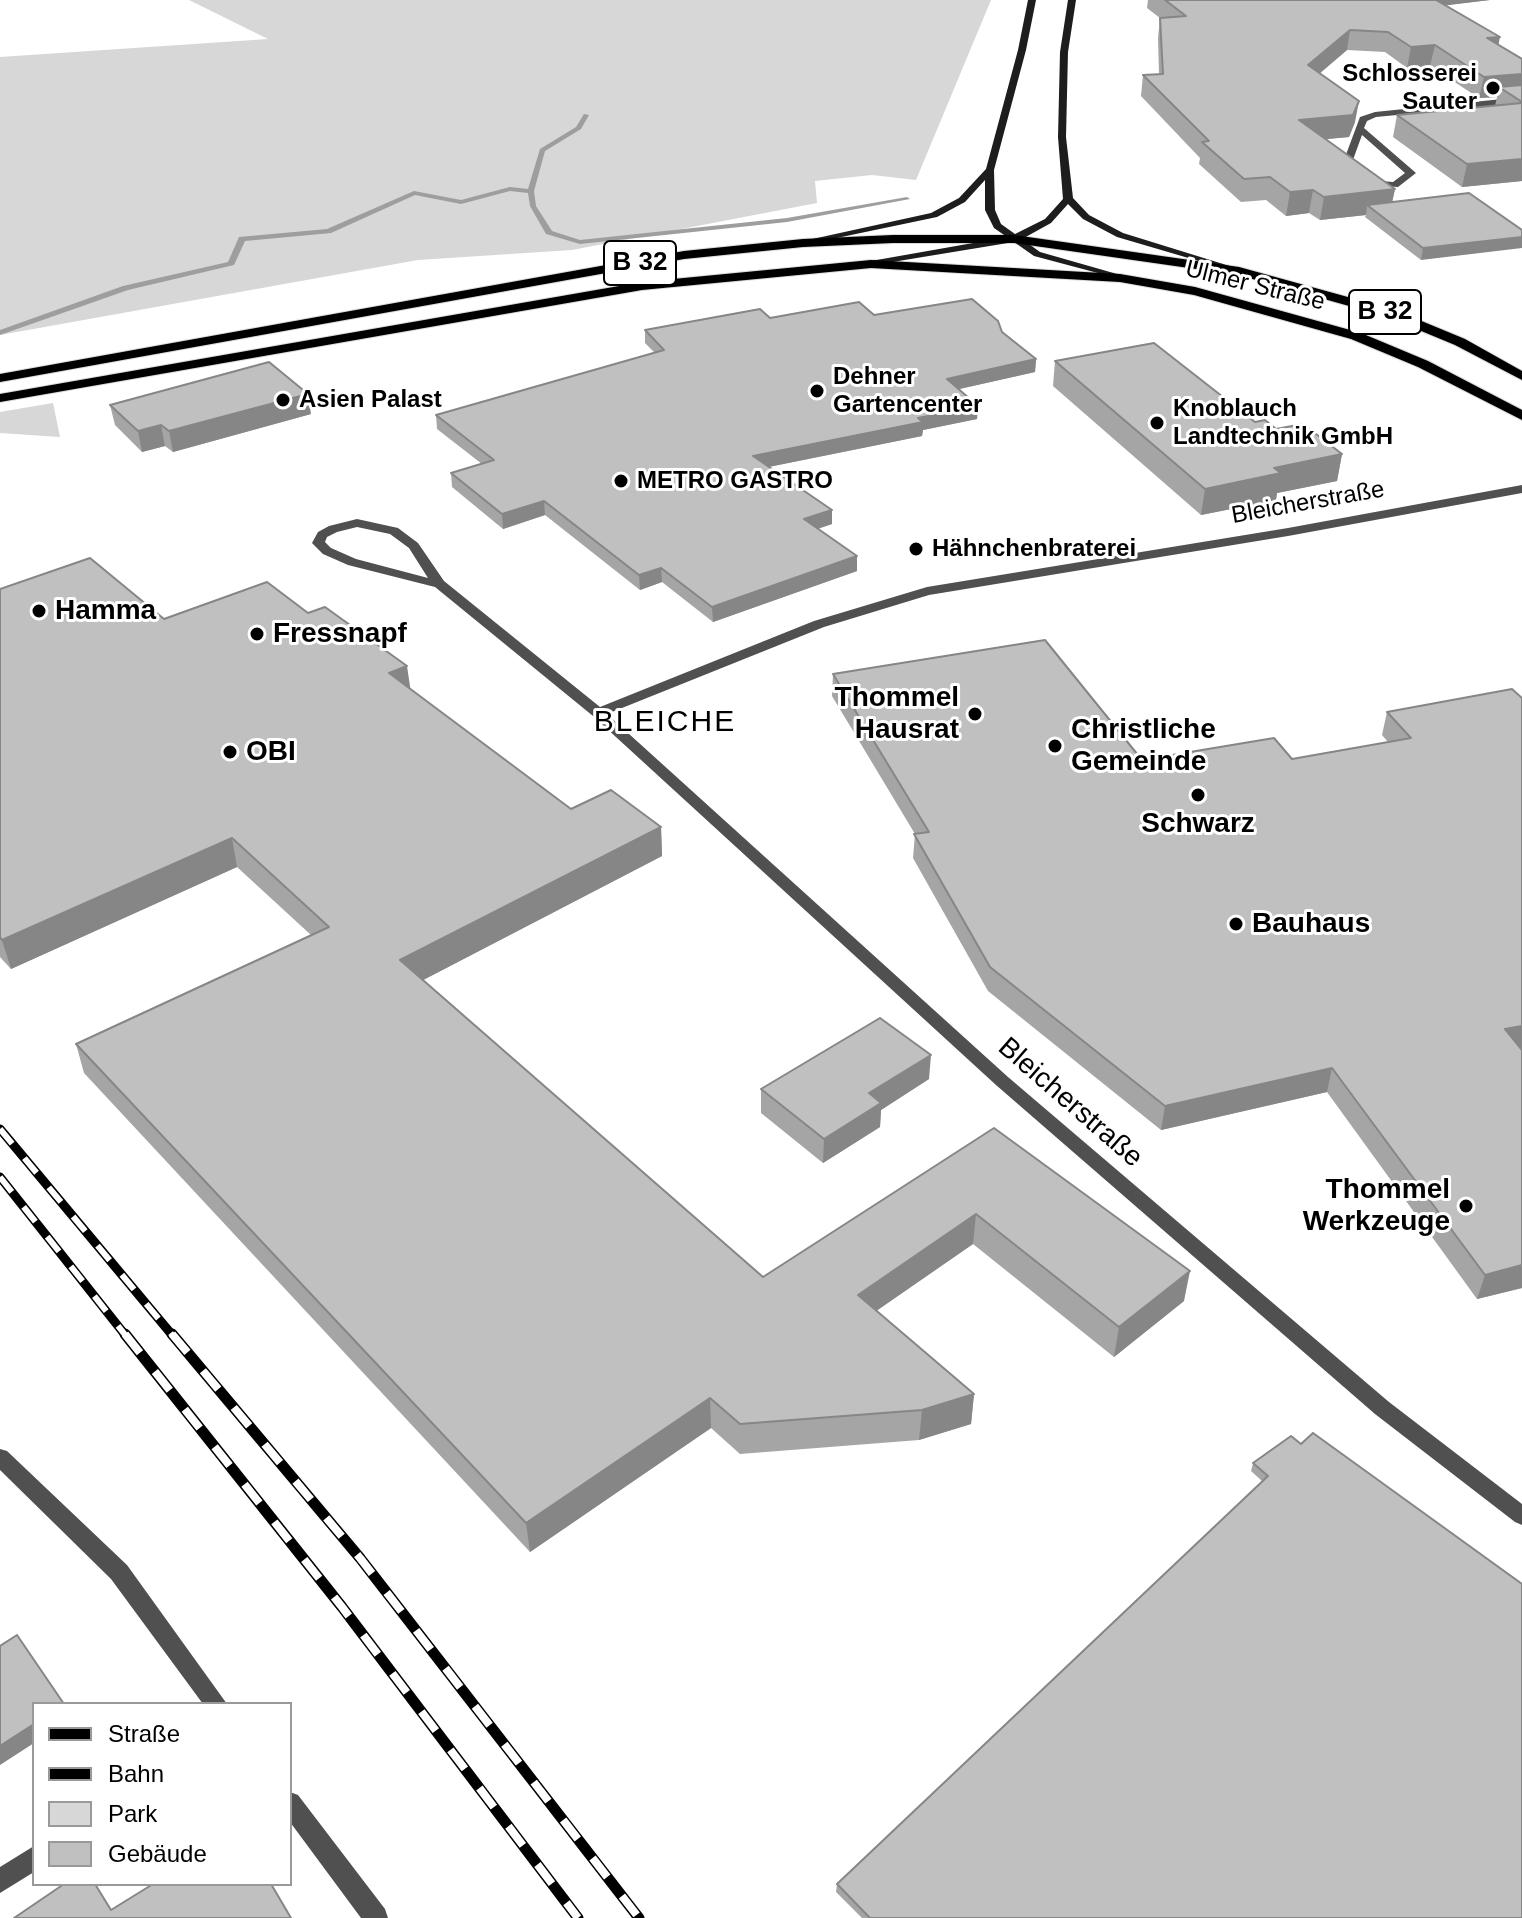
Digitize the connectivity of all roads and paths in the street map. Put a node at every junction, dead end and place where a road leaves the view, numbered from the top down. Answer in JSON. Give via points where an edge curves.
{"nodes":[{"id":1,"x":1032,"y":0,"type":"edge"},
{"id":2,"x":1072,"y":0,"type":"edge"},
{"id":3,"x":1522,"y":100,"type":"edge"},
{"id":4,"x":1359,"y":128,"type":"junction"},
{"id":5,"x":990,"y":170,"type":"junction"},
{"id":6,"x":1068,"y":199,"type":"junction"},
{"id":7,"x":1014,"y":239,"type":"junction"},
{"id":8,"x":803,"y":243,"type":"junction"},
{"id":9,"x":871,"y":264,"type":"junction"},
{"id":10,"x":1239,"y":271,"type":"junction"},
{"id":11,"x":1120,"y":278,"type":"junction"},
{"id":12,"x":1522,"y":376,"type":"edge"},
{"id":13,"x":0,"y":378,"type":"edge"},
{"id":14,"x":0,"y":398,"type":"edge"},
{"id":15,"x":1522,"y":416,"type":"edge"},
{"id":16,"x":1522,"y":489,"type":"edge"},
{"id":17,"x":439,"y":584,"type":"junction"},
{"id":18,"x":598,"y":713,"type":"junction"},
{"id":19,"x":0,"y":1457,"type":"edge"},
{"id":20,"x":1522,"y":1516,"type":"edge"},
{"id":21,"x":215,"y":1702,"type":"edge"},
{"id":22,"x":292,"y":1806,"type":"edge"},
{"id":23,"x":32,"y":1859,"type":"edge"},
{"id":24,"x":0,"y":1881,"type":"edge"},
{"id":25,"x":376,"y":1918,"type":"edge"}],
"edges":[{"from":1,"to":5,"type":"main road","name":"Ulmer Straße"},
{"from":2,"to":6,"type":"main road","via":[[1064,52],[1062,137]]},
{"from":3,"to":4,"type":"street","via":[[1375,115],[1363,119]]},
{"from":4,"to":4,"type":"street","via":[[1369,137],[1411,173],[1395,185],[1358,182],[1345,168]]},
{"from":5,"to":7,"type":"main road","name":"Ulmer Straße","via":[[990,210],[997,226]]},
{"from":5,"to":8,"type":"main road","via":[[962,200],[934,215]]},
{"from":6,"to":7,"type":"main road","via":[[1048,221]]},
{"from":6,"to":10,"type":"main road","via":[[1086,217],[1120,235]]},
{"from":7,"to":8,"type":"main road","number":"B 32"},
{"from":7,"to":9,"type":"main road"},
{"from":7,"to":10,"type":"main road","number":"B 32"},
{"from":7,"to":11,"type":"main road","name":"Ulmer Straße","via":[[1037,254]]},
{"from":8,"to":13,"type":"main road","number":"B 32","via":[[684,255]]},
{"from":9,"to":11,"type":"main road","number":"B 32"},
{"from":9,"to":14,"type":"main road","number":"B 32","via":[[627,288]]},
{"from":10,"to":12,"type":"main road","name":"Ulmer Straße","number":"B 32","via":[[1390,313]]},
{"from":11,"to":15,"type":"main road","name":"Ulmer Straße","number":"B 32","via":[[1195,291],[1356,336]]},
{"from":16,"to":18,"type":"street","name":"Bleicherstraße","via":[[927,591],[819,624]]},
{"from":17,"to":17,"type":"street","name":"Bleicherstraße","via":[[414,546],[394,531],[357,523],[333,529],[318,543],[352,562]]},
{"from":17,"to":18,"type":"street","name":"Bleicherstraße"},
{"from":18,"to":20,"type":"street","name":"Bleicherstraße","via":[[1002,1081],[1382,1408]]},
{"from":19,"to":21,"type":"street","via":[[119,1572]]},
{"from":22,"to":25,"type":"street"},
{"from":23,"to":24,"type":"street"}]}
